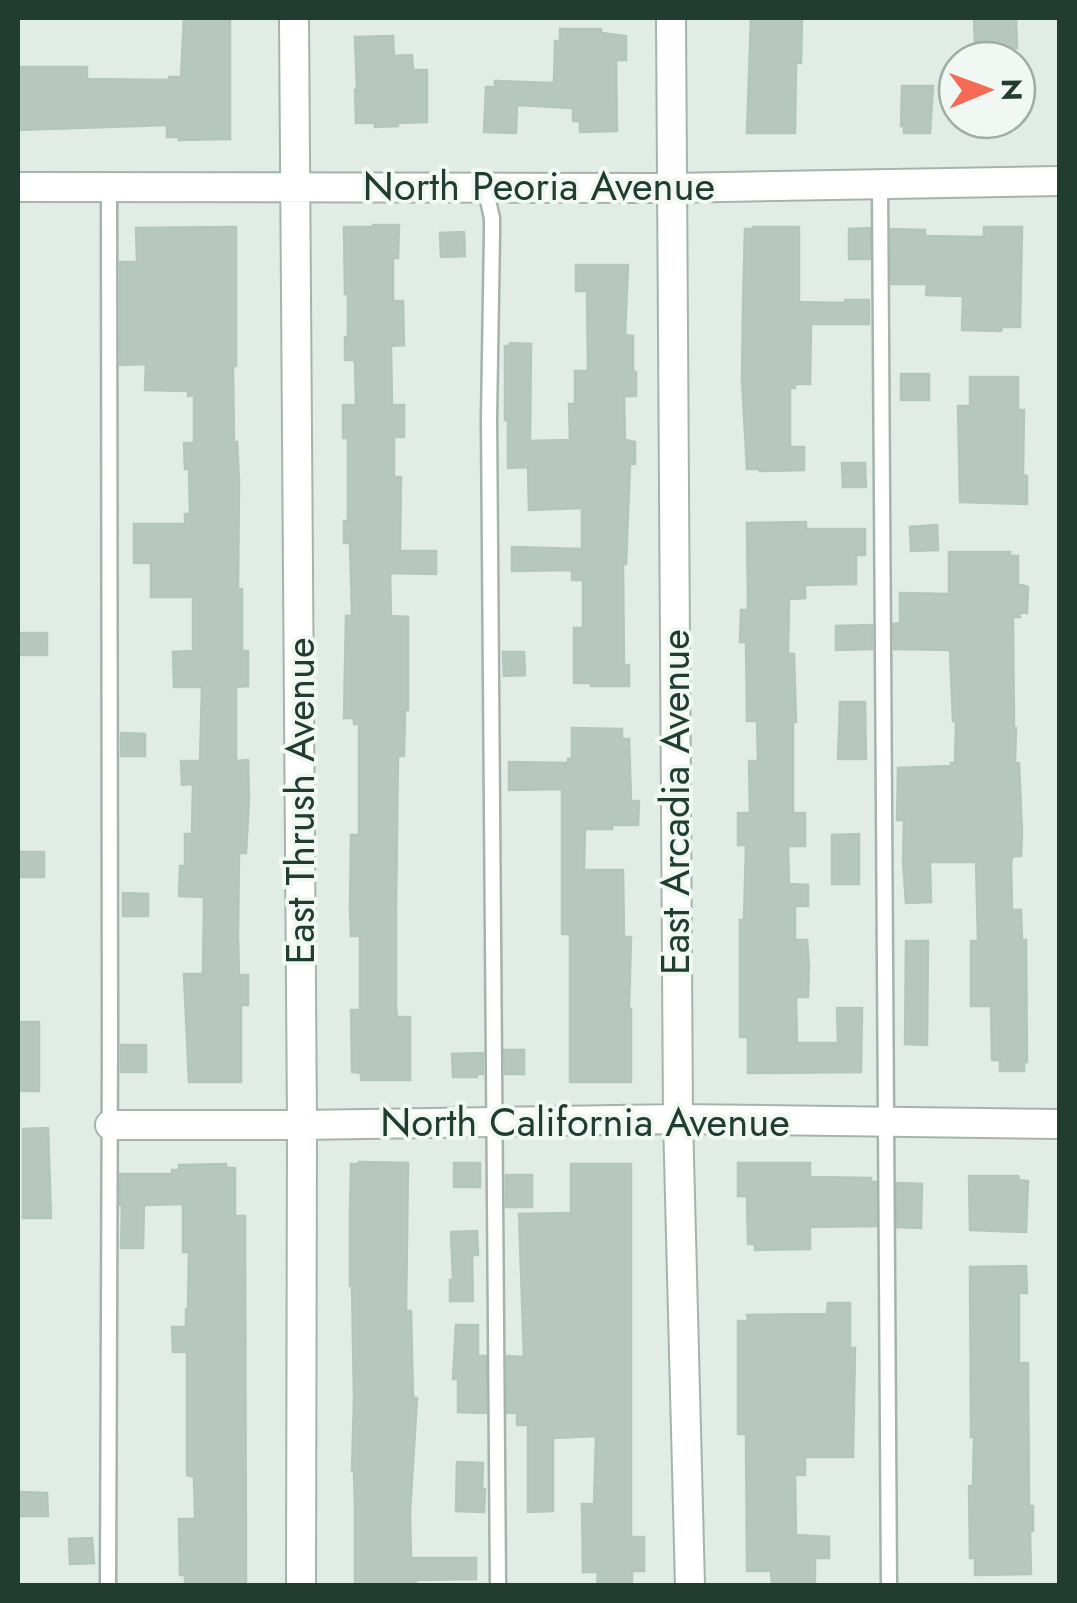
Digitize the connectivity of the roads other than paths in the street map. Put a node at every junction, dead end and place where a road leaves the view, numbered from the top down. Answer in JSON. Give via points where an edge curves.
{"nodes":[{"id":1,"x":294,"y":18,"type":"edge"},
{"id":2,"x":671,"y":18,"type":"edge"},
{"id":3,"x":1060,"y":181,"type":"edge"},
{"id":4,"x":880,"y":184,"type":"junction"},
{"id":5,"x":296,"y":186,"type":"junction"},
{"id":6,"x":18,"y":187,"type":"edge"},
{"id":7,"x":109,"y":187,"type":"junction"},
{"id":8,"x":486,"y":187,"type":"junction"},
{"id":9,"x":671,"y":188,"type":"junction"},
{"id":10,"x":678,"y":1119,"type":"junction"},
{"id":11,"x":494,"y":1122,"type":"junction"},
{"id":12,"x":887,"y":1122,"type":"junction"},
{"id":13,"x":1060,"y":1124,"type":"edge"},
{"id":14,"x":110,"y":1125,"type":"junction"},
{"id":15,"x":302,"y":1125,"type":"junction"},
{"id":16,"x":108,"y":1586,"type":"edge"},
{"id":17,"x":301,"y":1586,"type":"edge"},
{"id":18,"x":498,"y":1586,"type":"edge"},
{"id":19,"x":690,"y":1586,"type":"edge"},
{"id":20,"x":890,"y":1586,"type":"edge"}],
"edges":[{"from":1,"to":5,"type":"street","name":"East Thrush Avenue"},
{"from":2,"to":9,"type":"street","name":"East Arcadia Avenue"},
{"from":3,"to":4,"type":"street","name":"North Peoria Avenue"},
{"from":4,"to":9,"type":"street","name":"North Peoria Avenue"},
{"from":4,"to":12,"type":"lane"},
{"from":5,"to":7,"type":"street","name":"North Peoria Avenue"},
{"from":5,"to":8,"type":"street","name":"North Peoria Avenue"},
{"from":5,"to":15,"type":"street","name":"East Thrush Avenue"},
{"from":6,"to":7,"type":"street","name":"North Peoria Avenue"},
{"from":7,"to":14,"type":"lane"},
{"from":8,"to":9,"type":"street","name":"North Peoria Avenue"},
{"from":8,"to":11,"type":"lane","via":[[492,218]]},
{"from":9,"to":10,"type":"street","name":"East Arcadia Avenue"},
{"from":10,"to":11,"type":"street","name":"North California Avenue"},
{"from":10,"to":12,"type":"street","name":"North California Avenue"},
{"from":10,"to":19,"type":"street","name":"East Arcadia Avenue"},
{"from":11,"to":15,"type":"street","name":"North California Avenue"},
{"from":11,"to":18,"type":"lane"},
{"from":12,"to":13,"type":"street","name":"North California Avenue"},
{"from":12,"to":20,"type":"lane"},
{"from":14,"to":15,"type":"street","name":"North California Avenue"},
{"from":14,"to":16,"type":"lane"},
{"from":15,"to":17,"type":"street","name":"East Thrush Avenue"}]}
